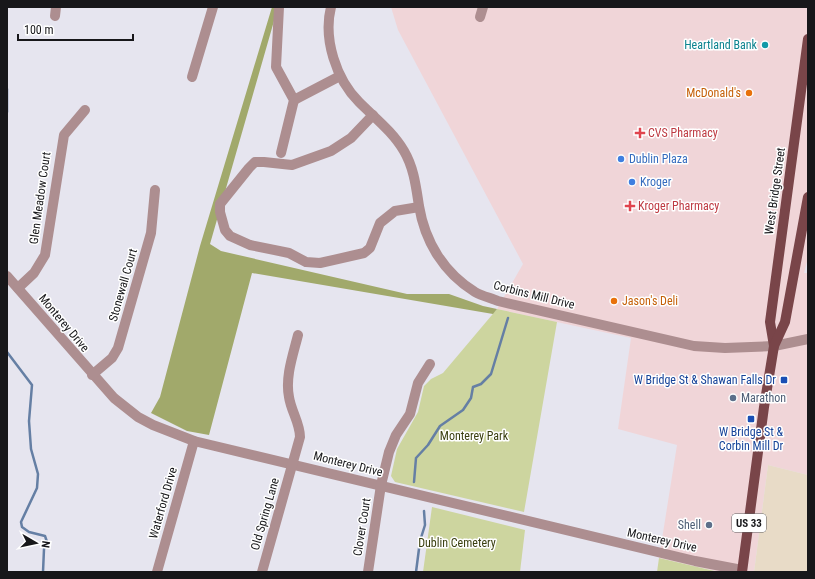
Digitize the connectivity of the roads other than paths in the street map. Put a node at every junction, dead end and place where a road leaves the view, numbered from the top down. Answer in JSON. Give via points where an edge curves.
{"nodes":[{"id":1,"x":279,"y":7,"type":"edge"},
{"id":2,"x":330,"y":7,"type":"edge"},
{"id":3,"x":210,"y":8,"type":"edge"},
{"id":4,"x":808,"y":39,"type":"edge"},
{"id":5,"x":340,"y":76,"type":"junction"},
{"id":6,"x":192,"y":77,"type":"dead end"},
{"id":7,"x":294,"y":100,"type":"junction"},
{"id":8,"x":85,"y":110,"type":"dead end"},
{"id":9,"x":373,"y":115,"type":"junction"},
{"id":10,"x":281,"y":153,"type":"dead end"},
{"id":11,"x":155,"y":190,"type":"dead end"},
{"id":12,"x":808,"y":197,"type":"edge"},
{"id":13,"x":419,"y":207,"type":"junction"},
{"id":14,"x":7,"y":276,"type":"edge"},
{"id":15,"x":18,"y":288,"type":"junction"},
{"id":16,"x":298,"y":335,"type":"dead end"},
{"id":17,"x":808,"y":339,"type":"edge"},
{"id":18,"x":774,"y":346,"type":"junction"},
{"id":19,"x":430,"y":364,"type":"dead end"},
{"id":20,"x":92,"y":375,"type":"junction"},
{"id":21,"x":194,"y":441,"type":"junction"},
{"id":22,"x":293,"y":464,"type":"junction"},
{"id":23,"x":381,"y":485,"type":"junction"},
{"id":24,"x":742,"y":571,"type":"edge"},
{"id":25,"x":157,"y":572,"type":"edge"},
{"id":26,"x":262,"y":572,"type":"edge"},
{"id":27,"x":368,"y":572,"type":"edge"}],
"edges":[{"from":1,"to":7,"type":"street","via":[[276,67]]},
{"from":2,"to":5,"type":"street","name":"Corbins Mill Drive","via":[[331,48]]},
{"from":3,"to":6,"type":"street"},
{"from":4,"to":18,"type":"main road","name":"West Bridge Street","number":"US 33","via":[[770,322]]},
{"from":5,"to":7,"type":"street"},
{"from":5,"to":9,"type":"street","name":"Corbins Mill Drive","via":[[358,101]]},
{"from":7,"to":10,"type":"street"},
{"from":8,"to":15,"type":"street","name":"Glen Meadow Court","via":[[64,135],[45,255],[34,273]]},
{"from":9,"to":13,"type":"street","name":"Corbins Mill Drive","via":[[405,152],[414,174]]},
{"from":9,"to":13,"type":"street","via":[[351,138],[331,151],[292,165],[255,162],[220,204],[225,230],[230,236],[250,245],[289,253],[306,262],[320,263],[368,251],[380,222],[395,211]]},
{"from":11,"to":20,"type":"street","name":"Stonewall Court","via":[[151,233],[118,348],[112,358]]},
{"from":12,"to":18,"type":"main road","name":"West Bridge Street","number":"US 33","via":[[785,322]]},
{"from":13,"to":18,"type":"street","name":"Corbins Mill Drive","via":[[431,245],[450,273],[476,292],[498,301],[694,346]]},
{"from":14,"to":15,"type":"street","name":"Monterey Drive"},
{"from":15,"to":20,"type":"street","name":"Monterey Drive"},
{"from":16,"to":22,"type":"street","name":"Old Spring Lane","via":[[288,388],[290,404],[300,432]]},
{"from":17,"to":18,"type":"street","name":"Corbins Mill Drive"},
{"from":18,"to":24,"type":"main road","name":"West Bridge Street","number":"US 33"},
{"from":19,"to":23,"type":"street","name":"Clover Court","via":[[418,383],[410,414],[392,443]]},
{"from":20,"to":21,"type":"street","name":"Monterey Drive","via":[[114,398],[138,417]]},
{"from":21,"to":22,"type":"street","name":"Monterey Drive"},
{"from":21,"to":25,"type":"street","name":"Waterford Drive"},
{"from":22,"to":23,"type":"street","name":"Monterey Drive"},
{"from":22,"to":26,"type":"street","name":"Old Spring Lane"},
{"from":23,"to":24,"type":"street","name":"Monterey Drive"},
{"from":23,"to":27,"type":"street","name":"Clover Court"}]}
